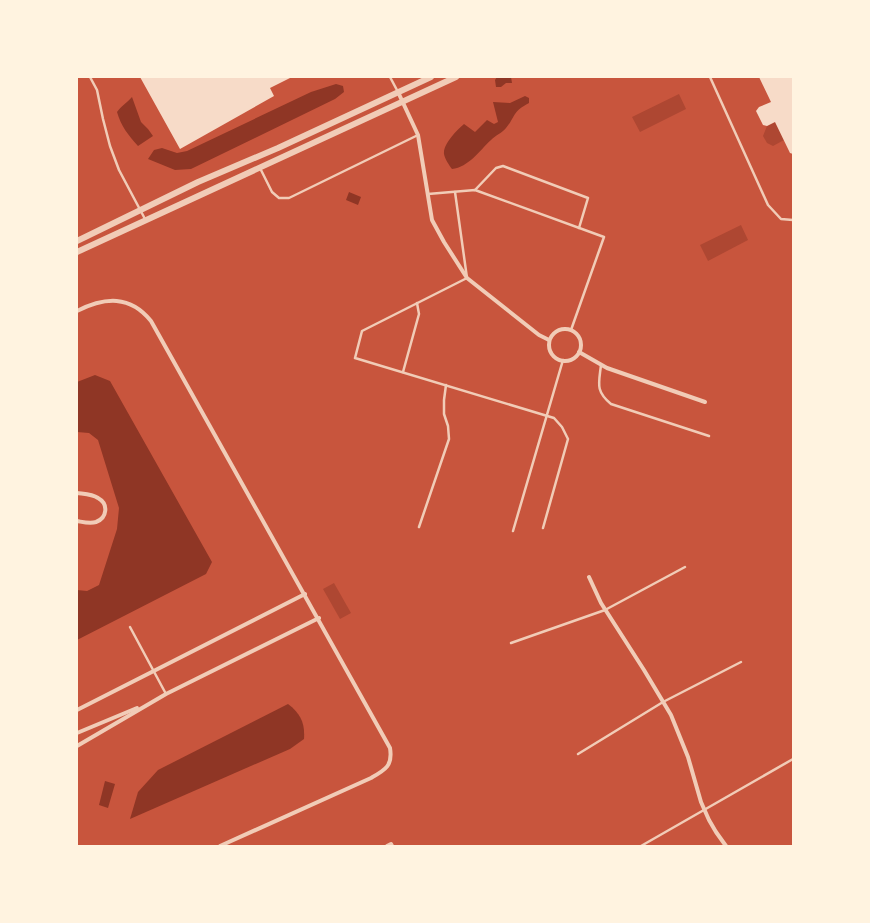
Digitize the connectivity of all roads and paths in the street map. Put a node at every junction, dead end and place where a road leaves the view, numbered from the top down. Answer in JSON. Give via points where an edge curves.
{"nodes":[{"id":1,"x":90,"y":77,"type":"edge"},
{"id":2,"x":390,"y":77,"type":"edge"},
{"id":3,"x":431,"y":77,"type":"edge"},
{"id":4,"x":456,"y":77,"type":"edge"},
{"id":5,"x":710,"y":77,"type":"edge"},
{"id":6,"x":398,"y":92,"type":"junction"},
{"id":7,"x":402,"y":102,"type":"junction"},
{"id":8,"x":418,"y":135,"type":"junction"},
{"id":9,"x":260,"y":168,"type":"junction"},
{"id":10,"x":475,"y":190,"type":"junction"},
{"id":11,"x":455,"y":192,"type":"junction"},
{"id":12,"x":428,"y":194,"type":"junction"},
{"id":13,"x":141,"y":210,"type":"junction"},
{"id":14,"x":146,"y":220,"type":"junction"},
{"id":15,"x":793,"y":220,"type":"edge"},
{"id":16,"x":579,"y":228,"type":"junction"},
{"id":17,"x":77,"y":241,"type":"edge"},
{"id":18,"x":77,"y":252,"type":"edge"},
{"id":19,"x":467,"y":278,"type":"junction"},
{"id":20,"x":417,"y":303,"type":"junction"},
{"id":21,"x":77,"y":311,"type":"edge"},
{"id":22,"x":571,"y":330,"type":"junction"},
{"id":23,"x":549,"y":340,"type":"junction"},
{"id":24,"x":579,"y":352,"type":"junction"},
{"id":25,"x":563,"y":360,"type":"junction"},
{"id":26,"x":601,"y":364,"type":"junction"},
{"id":27,"x":403,"y":372,"type":"junction"},
{"id":28,"x":446,"y":385,"type":"junction"},
{"id":29,"x":705,"y":402,"type":"dead end"},
{"id":30,"x":547,"y":416,"type":"junction"},
{"id":31,"x":709,"y":436,"type":"dead end"},
{"id":32,"x":77,"y":493,"type":"edge"},
{"id":33,"x":77,"y":521,"type":"edge"},
{"id":34,"x":419,"y":527,"type":"dead end"},
{"id":35,"x":543,"y":528,"type":"dead end"},
{"id":36,"x":513,"y":531,"type":"dead end"},
{"id":37,"x":685,"y":567,"type":"dead end"},
{"id":38,"x":589,"y":577,"type":"dead end"},
{"id":39,"x":305,"y":594,"type":"junction"},
{"id":40,"x":605,"y":610,"type":"junction"},
{"id":41,"x":319,"y":618,"type":"junction"},
{"id":42,"x":130,"y":627,"type":"dead end"},
{"id":43,"x":511,"y":643,"type":"dead end"},
{"id":44,"x":741,"y":662,"type":"dead end"},
{"id":45,"x":153,"y":671,"type":"junction"},
{"id":46,"x":166,"y":694,"type":"junction"},
{"id":47,"x":152,"y":702,"type":"junction"},
{"id":48,"x":663,"y":702,"type":"junction"},
{"id":49,"x":77,"y":710,"type":"edge"},
{"id":50,"x":77,"y":733,"type":"edge"},
{"id":51,"x":77,"y":746,"type":"edge"},
{"id":52,"x":578,"y":754,"type":"dead end"},
{"id":53,"x":793,"y":759,"type":"edge"},
{"id":54,"x":705,"y":811,"type":"junction"},
{"id":55,"x":220,"y":846,"type":"edge"},
{"id":56,"x":387,"y":846,"type":"edge"},
{"id":57,"x":392,"y":846,"type":"edge"},
{"id":58,"x":641,"y":846,"type":"edge"},
{"id":59,"x":726,"y":846,"type":"edge"}],
"edges":[{"from":1,"to":13,"type":"lane","via":[[97,90],[108,140],[119,170]]},
{"from":2,"to":6,"type":"lane"},
{"from":3,"to":6,"type":"street"},
{"from":4,"to":7,"type":"street"},
{"from":5,"to":15,"type":"lane","via":[[768,205],[781,219]]},
{"from":6,"to":7,"type":"street"},
{"from":6,"to":13,"type":"street"},
{"from":7,"to":8,"type":"street"},
{"from":7,"to":9,"type":"street"},
{"from":8,"to":9,"type":"lane","via":[[289,198],[279,198],[272,192]]},
{"from":8,"to":12,"type":"street"},
{"from":9,"to":14,"type":"street"},
{"from":10,"to":11,"type":"lane"},
{"from":10,"to":16,"type":"lane"},
{"from":10,"to":16,"type":"lane","via":[[496,168],[503,166],[588,198]]},
{"from":11,"to":12,"type":"lane"},
{"from":11,"to":19,"type":"lane"},
{"from":12,"to":19,"type":"street","via":[[432,220]]},
{"from":13,"to":14,"type":"lane"},
{"from":13,"to":17,"type":"street"},
{"from":14,"to":18,"type":"street"},
{"from":16,"to":22,"type":"lane","via":[[604,237]]},
{"from":19,"to":20,"type":"lane"},
{"from":19,"to":23,"type":"street","via":[[539,335]]},
{"from":20,"to":27,"type":"lane","via":[[419,314]]},
{"from":20,"to":27,"type":"lane","via":[[362,331],[355,358]]},
{"from":21,"to":39,"type":"street","via":[[99,302],[118,301],[137,307],[147,316],[165,343]]},
{"from":22,"to":23,"type":"street","via":[[558,330]]},
{"from":22,"to":24,"type":"street","via":[[579,338]]},
{"from":23,"to":25,"type":"street","via":[[552,354]]},
{"from":24,"to":25,"type":"street","via":[[573,358]]},
{"from":24,"to":26,"type":"street"},
{"from":25,"to":30,"type":"lane"},
{"from":26,"to":29,"type":"street"},
{"from":26,"to":31,"type":"lane","via":[[598,385],[603,397],[610,404]]},
{"from":27,"to":28,"type":"lane"},
{"from":28,"to":30,"type":"lane"},
{"from":28,"to":34,"type":"lane","via":[[444,414],[449,439]]},
{"from":30,"to":35,"type":"lane","via":[[554,418],[568,439]]},
{"from":30,"to":36,"type":"lane"},
{"from":32,"to":33,"type":"street","via":[[100,499],[105,505],[106,513],[102,519],[95,522]]},
{"from":37,"to":40,"type":"lane"},
{"from":38,"to":40,"type":"street"},
{"from":39,"to":41,"type":"street"},
{"from":39,"to":45,"type":"street"},
{"from":40,"to":43,"type":"lane"},
{"from":40,"to":48,"type":"street"},
{"from":41,"to":46,"type":"street"},
{"from":41,"to":55,"type":"street","via":[[388,742],[390,761],[383,772],[371,778]]},
{"from":42,"to":45,"type":"lane"},
{"from":44,"to":48,"type":"lane"},
{"from":45,"to":46,"type":"lane"},
{"from":45,"to":49,"type":"street"},
{"from":46,"to":47,"type":"street"},
{"from":47,"to":50,"type":"street"},
{"from":47,"to":51,"type":"street"},
{"from":48,"to":52,"type":"lane"},
{"from":48,"to":54,"type":"street","via":[[683,745]]},
{"from":53,"to":54,"type":"lane"},
{"from":54,"to":58,"type":"lane"},
{"from":54,"to":59,"type":"street"},
{"from":56,"to":57,"type":"street"}]}
